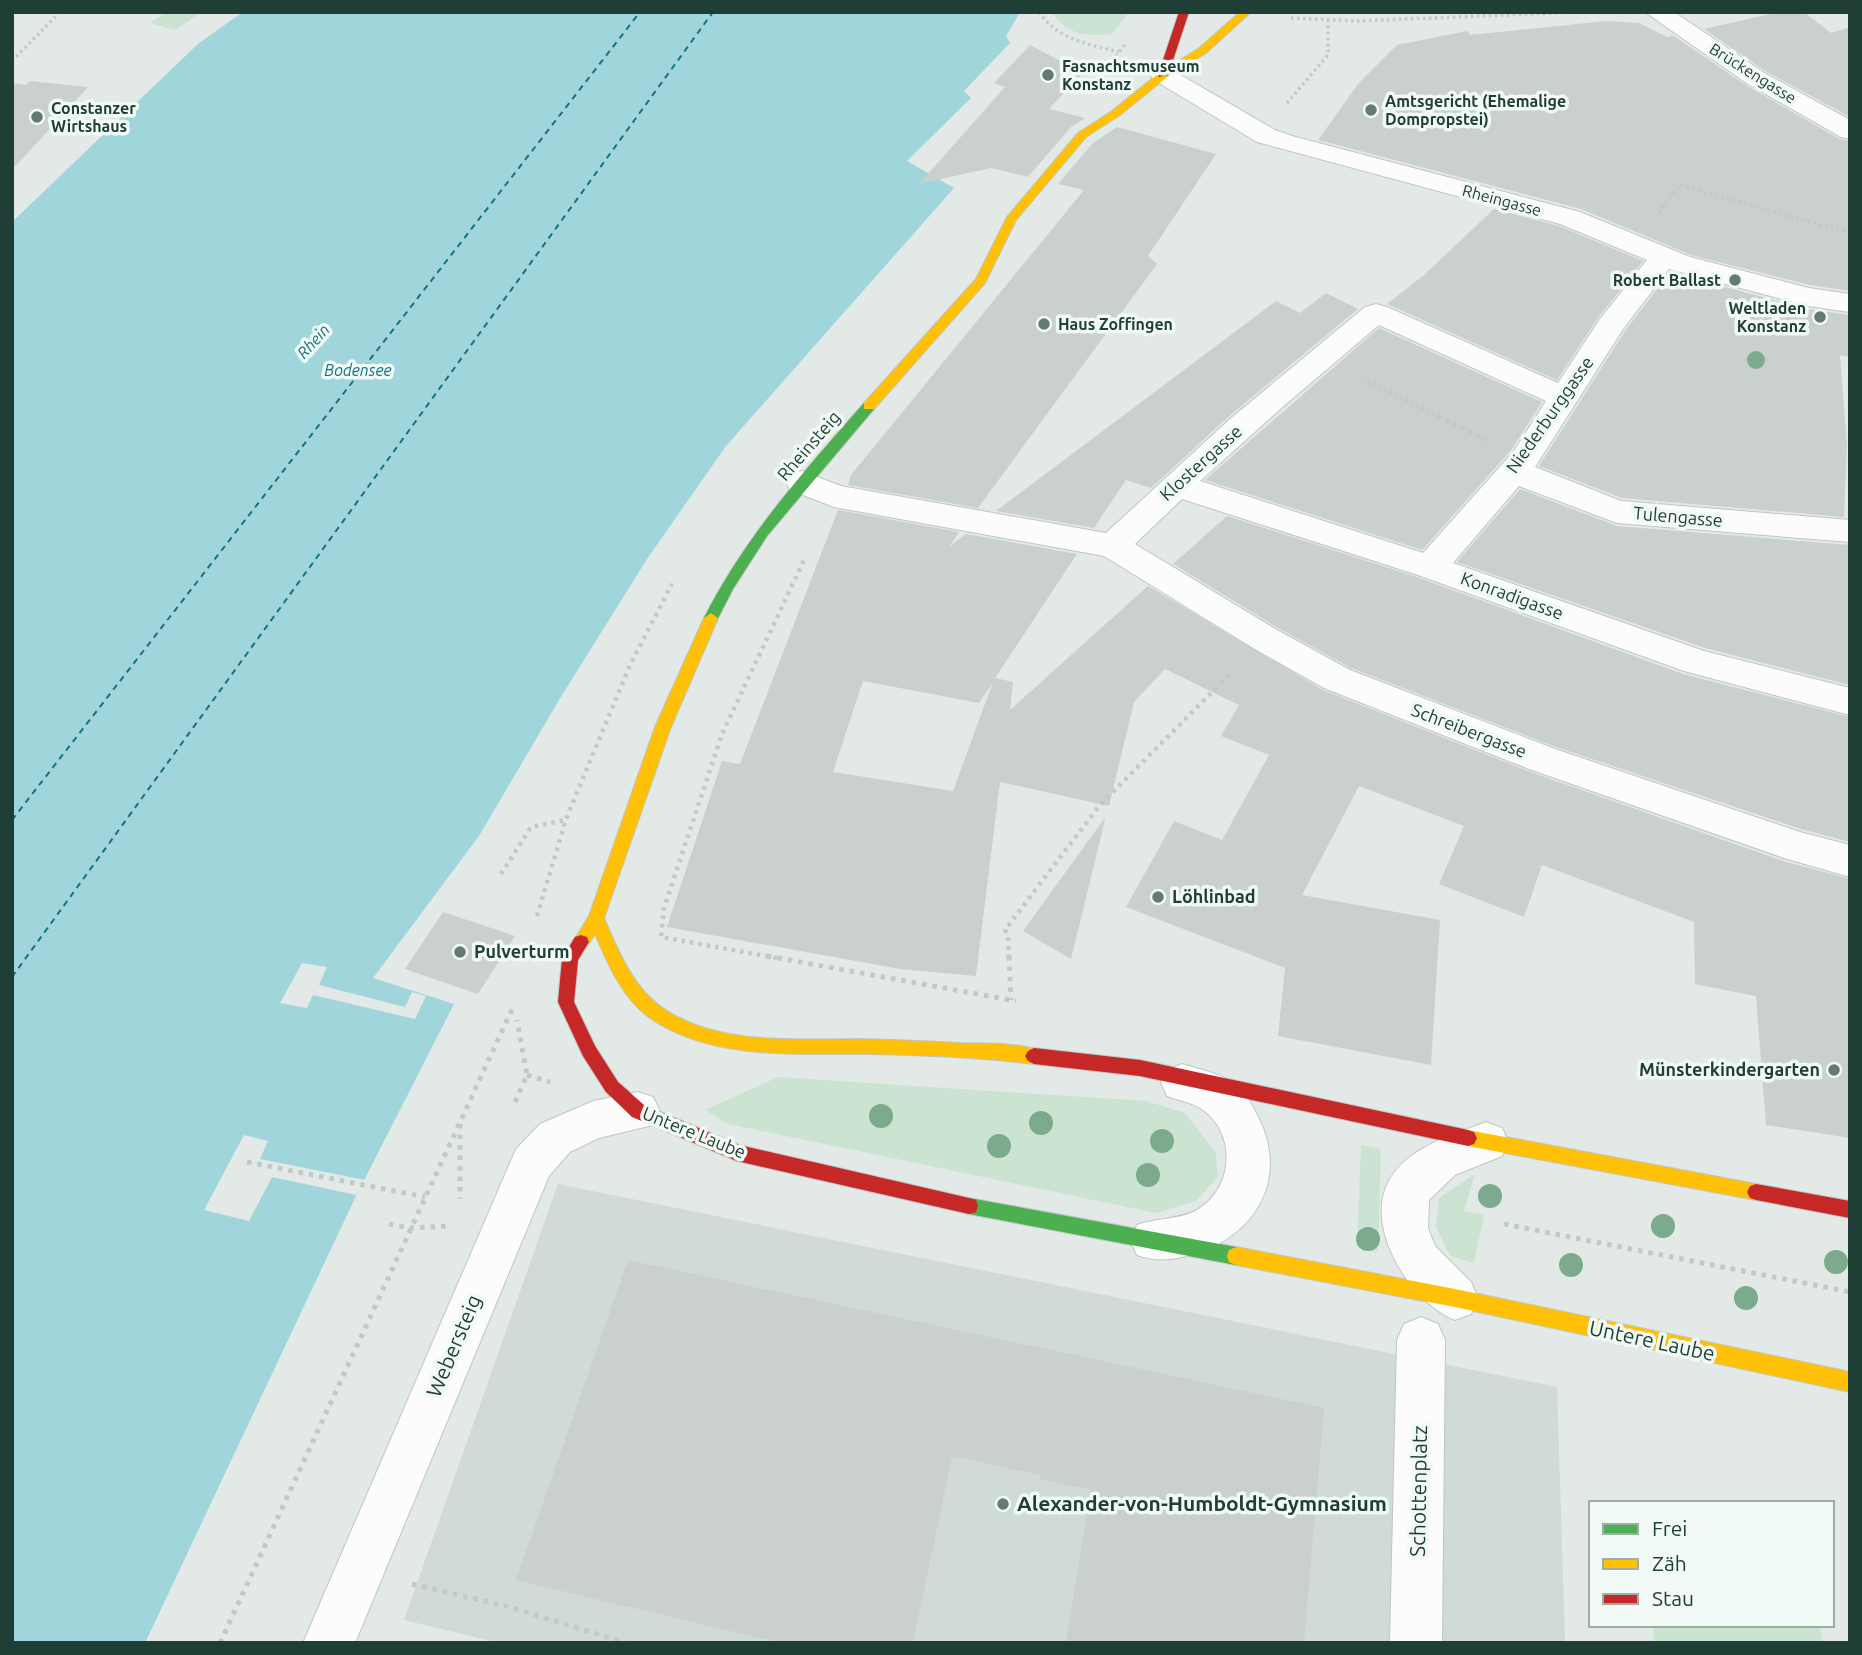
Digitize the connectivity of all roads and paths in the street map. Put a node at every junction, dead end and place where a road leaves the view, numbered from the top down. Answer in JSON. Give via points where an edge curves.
{"nodes":[{"id":1,"x":60,"y":12,"type":"edge"},
{"id":2,"x":1039,"y":12,"type":"edge"},
{"id":3,"x":1184,"y":12,"type":"edge"},
{"id":4,"x":1245,"y":12,"type":"edge"},
{"id":5,"x":1578,"y":12,"type":"edge"},
{"id":6,"x":1657,"y":12,"type":"edge"},
{"id":7,"x":1292,"y":18,"type":"dead end"},
{"id":8,"x":1328,"y":22,"type":"junction"},
{"id":9,"x":1119,"y":52,"type":"dead end"},
{"id":10,"x":12,"y":61,"type":"edge"},
{"id":11,"x":1163,"y":75,"type":"junction"},
{"id":12,"x":1255,"y":128,"type":"junction"},
{"id":13,"x":1850,"y":131,"type":"edge"},
{"id":14,"x":1679,"y":185,"type":"dead end"},
{"id":15,"x":1850,"y":233,"type":"edge"},
{"id":16,"x":1663,"y":258,"type":"junction"},
{"id":17,"x":1850,"y":303,"type":"edge"},
{"id":18,"x":1319,"y":358,"type":"junction"},
{"id":19,"x":1566,"y":398,"type":"junction"},
{"id":20,"x":1489,"y":442,"type":"dead end"},
{"id":21,"x":1513,"y":470,"type":"junction"},
{"id":22,"x":802,"y":482,"type":"junction"},
{"id":23,"x":1176,"y":485,"type":"junction"},
{"id":24,"x":834,"y":496,"type":"junction"},
{"id":25,"x":1850,"y":531,"type":"edge"},
{"id":26,"x":1113,"y":546,"type":"junction"},
{"id":27,"x":1430,"y":566,"type":"junction"},
{"id":28,"x":1265,"y":639,"type":"junction"},
{"id":29,"x":1850,"y":702,"type":"edge"},
{"id":30,"x":566,"y":819,"type":"dead end"},
{"id":31,"x":1850,"y":861,"type":"edge"},
{"id":32,"x":501,"y":874,"type":"dead end"},
{"id":33,"x":596,"y":918,"type":"junction"},
{"id":34,"x":1140,"y":1068,"type":"junction"},
{"id":35,"x":527,"y":1075,"type":"dead end"},
{"id":36,"x":638,"y":1111,"type":"junction"},
{"id":37,"x":460,"y":1121,"type":"junction"},
{"id":38,"x":1486,"y":1142,"type":"junction"},
{"id":39,"x":247,"y":1162,"type":"dead end"},
{"id":40,"x":460,"y":1192,"type":"dead end"},
{"id":41,"x":425,"y":1197,"type":"junction"},
{"id":42,"x":1850,"y":1210,"type":"edge"},
{"id":43,"x":389,"y":1224,"type":"dead end"},
{"id":44,"x":1504,"y":1224,"type":"dead end"},
{"id":45,"x":459,"y":1226,"type":"dead end"},
{"id":46,"x":410,"y":1228,"type":"junction"},
{"id":47,"x":1151,"y":1240,"type":"junction"},
{"id":48,"x":1850,"y":1292,"type":"edge"},
{"id":49,"x":1455,"y":1297,"type":"junction"},
{"id":50,"x":1421,"y":1340,"type":"dead end"},
{"id":51,"x":1850,"y":1382,"type":"edge"},
{"id":52,"x":358,"y":1571,"type":"junction"},
{"id":53,"x":220,"y":1643,"type":"edge"},
{"id":54,"x":330,"y":1643,"type":"edge"},
{"id":55,"x":626,"y":1643,"type":"edge"},
{"id":56,"x":1416,"y":1643,"type":"edge"}],
"edges":[{"from":1,"to":10,"type":"path"},
{"from":2,"to":9,"type":"path","via":[[1048,27],[1061,35]]},
{"from":3,"to":11,"type":"main road"},
{"from":4,"to":11,"type":"main road","name":"Rheinsteig","via":[[1202,51]]},
{"from":5,"to":8,"type":"path"},
{"from":6,"to":13,"type":"street","name":"Brückengasse","via":[[1758,79]]},
{"from":7,"to":8,"type":"path"},
{"from":8,"to":12,"type":"path","via":[[1328,55],[1269,122]]},
{"from":11,"to":12,"type":"street","name":"Rheingasse"},
{"from":11,"to":22,"type":"main road","name":"Rheinsteig","via":[[1082,135],[1011,219],[981,280]]},
{"from":12,"to":16,"type":"street","name":"Rheingasse","via":[[1283,142],[1570,218]]},
{"from":14,"to":15,"type":"path"},
{"from":16,"to":17,"type":"street","name":"Rheingasse","via":[[1808,297]]},
{"from":16,"to":19,"type":"street","name":"Niederburggasse","via":[[1611,325]]},
{"from":18,"to":19,"type":"street","name":"Klostergasse","via":[[1376,313]]},
{"from":18,"to":20,"type":"path"},
{"from":18,"to":23,"type":"street","name":"Klostergasse"},
{"from":19,"to":21,"type":"street","name":"Niederburggasse"},
{"from":21,"to":25,"type":"street","name":"Tulengasse","via":[[1617,512]]},
{"from":21,"to":27,"type":"street","name":"Niederburggasse"},
{"from":22,"to":24,"type":"street"},
{"from":22,"to":33,"type":"main road","name":"Rheinsteig","via":[[727,582],[663,727]]},
{"from":23,"to":26,"type":"street","name":"Klostergasse"},
{"from":23,"to":27,"type":"street","name":"Konradigasse"},
{"from":24,"to":26,"type":"street"},
{"from":24,"to":28,"type":"path","via":[[722,734],[664,908],[661,937],[1011,1000],[1005,930],[1100,806]]},
{"from":26,"to":28,"type":"street","name":"Schreibergasse"},
{"from":27,"to":29,"type":"street","name":"Konradigasse","via":[[1697,662]]},
{"from":28,"to":31,"type":"street","name":"Schreibergasse","via":[[1337,679],[1542,760]]},
{"from":30,"to":32,"type":"path","via":[[531,828]]},
{"from":33,"to":34,"type":"main road","name":"Untere Laube","via":[[618,972],[654,1011],[704,1034],[744,1043],[792,1046],[987,1050]]},
{"from":33,"to":36,"type":"main road","name":"Untere Laube","via":[[570,959],[566,1002],[612,1087]]},
{"from":34,"to":38,"type":"main road","name":"Untere Laube"},
{"from":34,"to":47,"type":"street","name":"Untere Laube","via":[[1219,1097],[1236,1118],[1249,1157],[1248,1177],[1229,1212],[1194,1234]]},
{"from":35,"to":37,"type":"path","via":[[514,1006]]},
{"from":36,"to":47,"type":"main road","name":"Untere Laube","via":[[737,1153],[913,1195]]},
{"from":36,"to":52,"type":"street","name":"Webersteig","via":[[593,1120],[562,1135],[532,1163]]},
{"from":37,"to":40,"type":"path"},
{"from":37,"to":41,"type":"path"},
{"from":38,"to":42,"type":"main road","name":"Untere Laube"},
{"from":38,"to":49,"type":"street","via":[[1439,1161],[1407,1191],[1405,1228],[1419,1261]]},
{"from":39,"to":41,"type":"path"},
{"from":41,"to":46,"type":"path"},
{"from":43,"to":46,"type":"path"},
{"from":44,"to":48,"type":"path"},
{"from":45,"to":46,"type":"path"},
{"from":46,"to":53,"type":"path"},
{"from":47,"to":49,"type":"main road","name":"Untere Laube"},
{"from":49,"to":51,"type":"main road","name":"Untere Laube"},
{"from":50,"to":56,"type":"street","name":"Schottenplatz"},
{"from":52,"to":54,"type":"street","name":"Webersteig"},
{"from":52,"to":55,"type":"path","via":[[510,1607]]}]}
